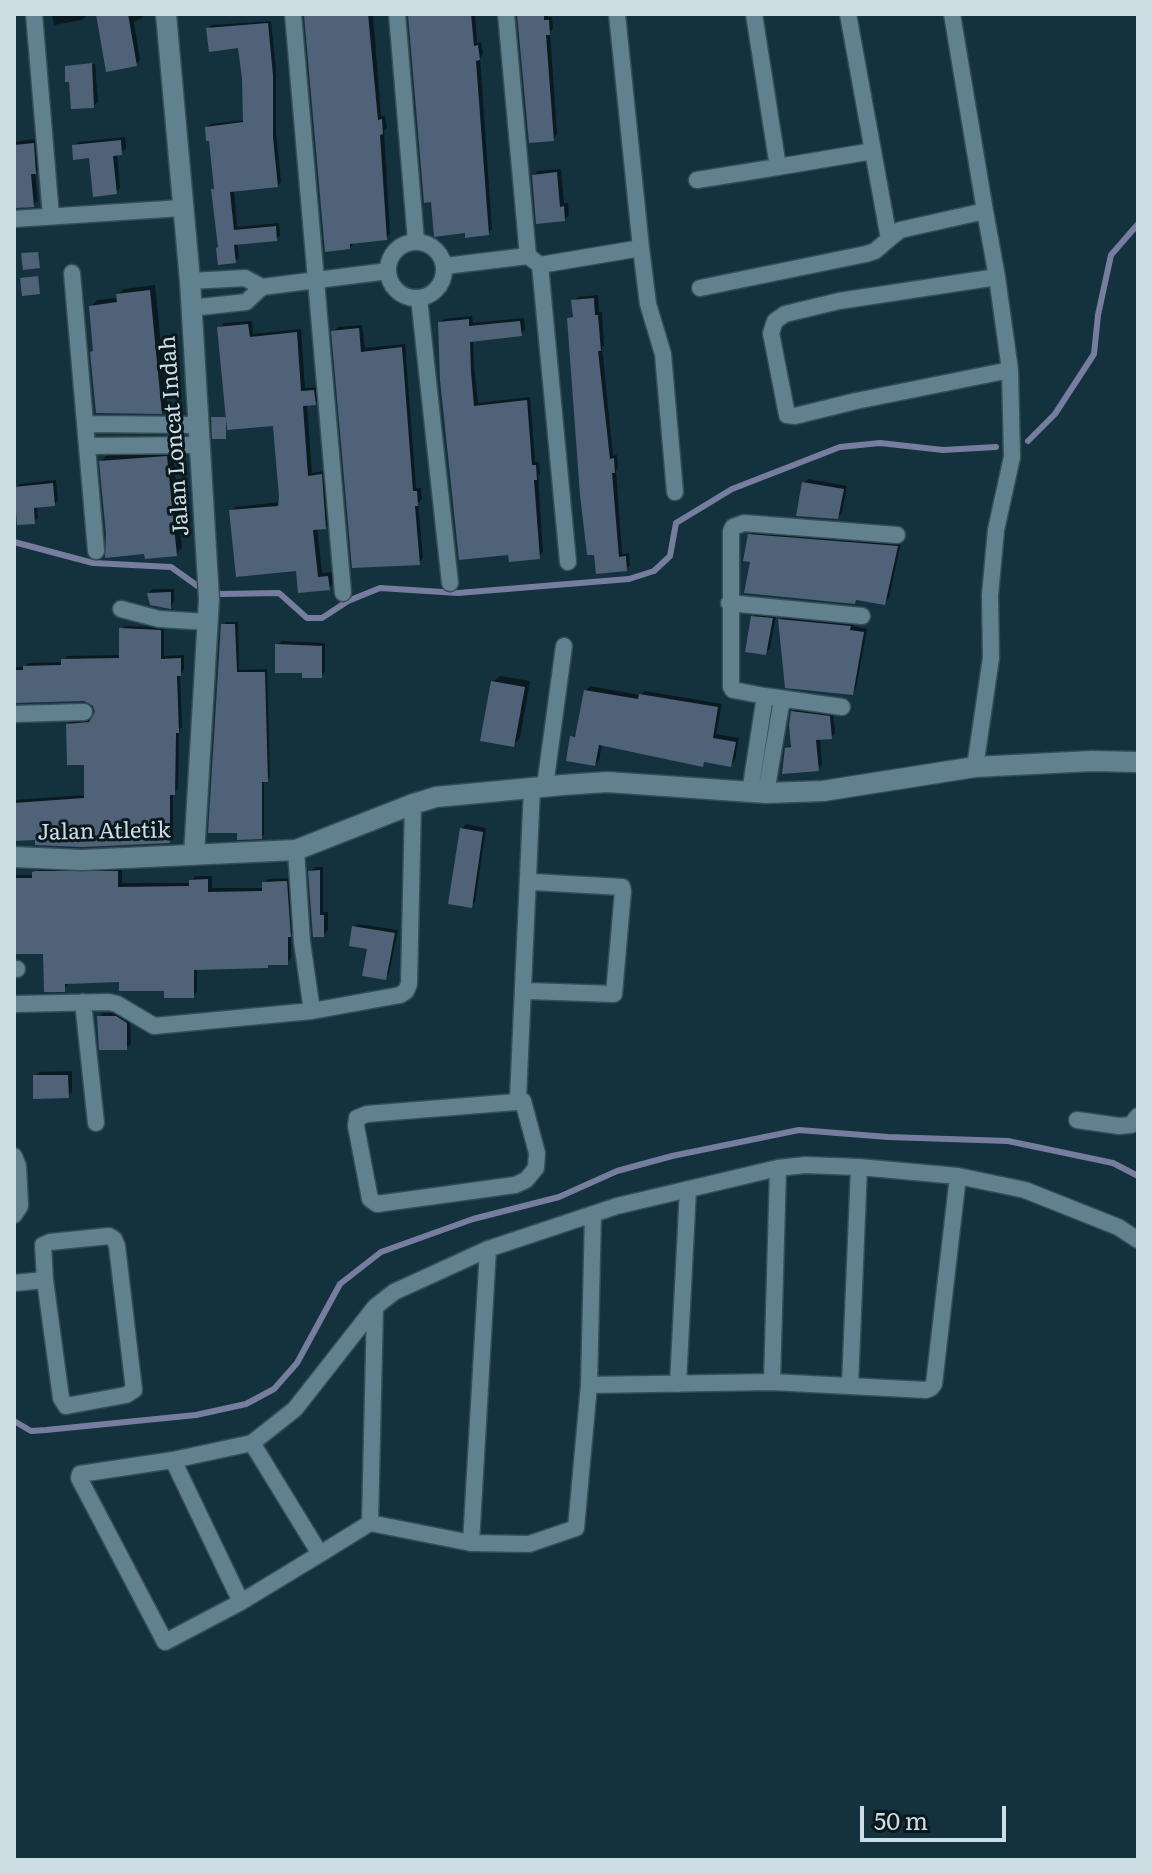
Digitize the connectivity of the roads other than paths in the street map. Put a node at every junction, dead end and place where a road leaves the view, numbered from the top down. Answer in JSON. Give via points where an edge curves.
{"nodes":[{"id":1,"x":34,"y":14,"type":"edge"},
{"id":2,"x":166,"y":14,"type":"edge"},
{"id":3,"x":293,"y":14,"type":"edge"},
{"id":4,"x":397,"y":14,"type":"edge"},
{"id":5,"x":506,"y":14,"type":"edge"},
{"id":6,"x":617,"y":14,"type":"edge"},
{"id":7,"x":754,"y":14,"type":"edge"},
{"id":8,"x":848,"y":14,"type":"edge"},
{"id":9,"x":952,"y":14,"type":"edge"},
{"id":10,"x":873,"y":151,"type":"junction"},
{"id":11,"x":778,"y":167,"type":"junction"},
{"id":12,"x":697,"y":180,"type":"dead end"},
{"id":13,"x":182,"y":208,"type":"junction"},
{"id":14,"x":985,"y":211,"type":"junction"},
{"id":15,"x":51,"y":216,"type":"junction"},
{"id":16,"x":14,"y":219,"type":"edge"},
{"id":17,"x":889,"y":239,"type":"junction"},
{"id":18,"x":416,"y":241,"type":"junction"},
{"id":19,"x":641,"y":248,"type":"junction"},
{"id":20,"x":534,"y":261,"type":"junction"},
{"id":21,"x":445,"y":266,"type":"junction"},
{"id":22,"x":388,"y":271,"type":"junction"},
{"id":23,"x":72,"y":273,"type":"dead end"},
{"id":24,"x":997,"y":277,"type":"junction"},
{"id":25,"x":315,"y":279,"type":"junction"},
{"id":26,"x":190,"y":281,"type":"junction"},
{"id":27,"x":262,"y":287,"type":"junction"},
{"id":28,"x":700,"y":288,"type":"dead end"},
{"id":29,"x":419,"y":298,"type":"junction"},
{"id":30,"x":191,"y":308,"type":"junction"},
{"id":31,"x":1010,"y":370,"type":"junction"},
{"id":32,"x":85,"y":424,"type":"junction"},
{"id":33,"x":200,"y":435,"type":"junction"},
{"id":34,"x":87,"y":446,"type":"junction"},
{"id":35,"x":675,"y":492,"type":"dead end"},
{"id":36,"x":897,"y":535,"type":"dead end"},
{"id":37,"x":96,"y":551,"type":"dead end"},
{"id":38,"x":568,"y":562,"type":"dead end"},
{"id":39,"x":450,"y":583,"type":"dead end"},
{"id":40,"x":343,"y":593,"type":"dead end"},
{"id":41,"x":729,"y":603,"type":"junction"},
{"id":42,"x":121,"y":609,"type":"dead end"},
{"id":43,"x":862,"y":616,"type":"dead end"},
{"id":44,"x":208,"y":622,"type":"junction"},
{"id":45,"x":564,"y":646,"type":"dead end"},
{"id":46,"x":765,"y":696,"type":"junction"},
{"id":47,"x":782,"y":699,"type":"junction"},
{"id":48,"x":842,"y":707,"type":"dead end"},
{"id":49,"x":84,"y":712,"type":"dead end"},
{"id":50,"x":14,"y":714,"type":"edge"},
{"id":51,"x":1138,"y":762,"type":"edge"},
{"id":52,"x":975,"y":767,"type":"junction"},
{"id":53,"x":538,"y":787,"type":"junction"},
{"id":54,"x":758,"y":792,"type":"junction"},
{"id":55,"x":413,"y":804,"type":"junction"},
{"id":56,"x":296,"y":850,"type":"junction"},
{"id":57,"x":194,"y":855,"type":"junction"},
{"id":58,"x":14,"y":857,"type":"edge"},
{"id":59,"x":533,"y":882,"type":"junction"},
{"id":60,"x":528,"y":991,"type":"junction"},
{"id":61,"x":83,"y":1002,"type":"junction"},
{"id":62,"x":14,"y":1004,"type":"edge"},
{"id":63,"x":312,"y":1011,"type":"junction"},
{"id":64,"x":519,"y":1102,"type":"junction"},
{"id":65,"x":1138,"y":1116,"type":"edge"},
{"id":66,"x":1077,"y":1120,"type":"dead end"},
{"id":67,"x":96,"y":1123,"type":"dead end"},
{"id":68,"x":859,"y":1167,"type":"junction"},
{"id":69,"x":778,"y":1168,"type":"junction"},
{"id":70,"x":17,"y":1171,"type":"edge"},
{"id":71,"x":958,"y":1176,"type":"junction"},
{"id":72,"x":688,"y":1189,"type":"junction"},
{"id":73,"x":593,"y":1214,"type":"junction"},
{"id":74,"x":14,"y":1215,"type":"edge"},
{"id":75,"x":1138,"y":1240,"type":"edge"},
{"id":76,"x":488,"y":1249,"type":"junction"},
{"id":77,"x":45,"y":1280,"type":"junction"},
{"id":78,"x":14,"y":1283,"type":"edge"},
{"id":79,"x":375,"y":1307,"type":"junction"},
{"id":80,"x":772,"y":1382,"type":"junction"},
{"id":81,"x":678,"y":1384,"type":"junction"},
{"id":82,"x":589,"y":1385,"type":"junction"},
{"id":83,"x":850,"y":1385,"type":"junction"},
{"id":84,"x":252,"y":1443,"type":"junction"},
{"id":85,"x":173,"y":1460,"type":"junction"},
{"id":86,"x":370,"y":1523,"type":"junction"},
{"id":87,"x":471,"y":1543,"type":"junction"},
{"id":88,"x":320,"y":1554,"type":"junction"},
{"id":89,"x":241,"y":1602,"type":"junction"}],
"edges":[{"from":1,"to":15,"type":"street"},
{"from":2,"to":13,"type":"street","name":"Jalan Loncat Indah"},
{"from":3,"to":25,"type":"street"},
{"from":4,"to":18,"type":"street"},
{"from":5,"to":20,"type":"street"},
{"from":6,"to":19,"type":"street"},
{"from":7,"to":11,"type":"street"},
{"from":8,"to":10,"type":"street"},
{"from":9,"to":14,"type":"street"},
{"from":10,"to":11,"type":"street"},
{"from":10,"to":17,"type":"street"},
{"from":11,"to":12,"type":"street"},
{"from":13,"to":15,"type":"street"},
{"from":13,"to":26,"type":"street","name":"Jalan Loncat Indah"},
{"from":14,"to":17,"type":"street","via":[[900,230]]},
{"from":14,"to":24,"type":"street"},
{"from":15,"to":16,"type":"street"},
{"from":17,"to":28,"type":"street","via":[[866,254]]},
{"from":18,"to":21,"type":"street","via":[[436,249]]},
{"from":18,"to":22,"type":"street","via":[[393,253]]},
{"from":19,"to":20,"type":"street"},
{"from":19,"to":35,"type":"street","via":[[648,304],[663,354]]},
{"from":20,"to":21,"type":"street"},
{"from":20,"to":38,"type":"street"},
{"from":21,"to":29,"type":"street","via":[[441,284]]},
{"from":22,"to":25,"type":"street"},
{"from":22,"to":29,"type":"street","via":[[394,288]]},
{"from":23,"to":32,"type":"street"},
{"from":24,"to":31,"type":"street"},
{"from":24,"to":31,"type":"street","via":[[785,314],[771,333],[787,415]]},
{"from":25,"to":27,"type":"street"},
{"from":25,"to":40,"type":"street"},
{"from":26,"to":27,"type":"street","via":[[245,278]]},
{"from":26,"to":30,"type":"street","name":"Jalan Loncat Indah"},
{"from":27,"to":30,"type":"street","via":[[246,302]]},
{"from":29,"to":39,"type":"street"},
{"from":30,"to":33,"type":"street","name":"Jalan Loncat Indah"},
{"from":31,"to":52,"type":"street","via":[[1012,457],[996,530],[991,658]]},
{"from":32,"to":33,"type":"street"},
{"from":32,"to":34,"type":"street"},
{"from":33,"to":34,"type":"street"},
{"from":33,"to":44,"type":"street","name":"Jalan Loncat Indah"},
{"from":34,"to":37,"type":"street"},
{"from":36,"to":41,"type":"street","via":[[737,525],[731,531]]},
{"from":41,"to":43,"type":"street"},
{"from":41,"to":46,"type":"street","via":[[731,687]]},
{"from":42,"to":44,"type":"street","via":[[159,619]]},
{"from":44,"to":57,"type":"street","name":"Jalan Loncat Indah"},
{"from":45,"to":53,"type":"street"},
{"from":46,"to":47,"type":"street"},
{"from":46,"to":54,"type":"street"},
{"from":47,"to":48,"type":"street"},
{"from":47,"to":54,"type":"street"},
{"from":49,"to":50,"type":"street"},
{"from":51,"to":52,"type":"street","name":"Jalan Atletik"},
{"from":52,"to":54,"type":"street","name":"Jalan Atletik","via":[[823,791]]},
{"from":53,"to":54,"type":"street","name":"Jalan Atletik","via":[[607,782]]},
{"from":53,"to":55,"type":"street","name":"Jalan Atletik"},
{"from":53,"to":59,"type":"street"},
{"from":53,"to":64,"type":"street"},
{"from":55,"to":56,"type":"street","name":"Jalan Atletik"},
{"from":55,"to":63,"type":"street","via":[[406,991]]},
{"from":56,"to":57,"type":"street","name":"Jalan Atletik"},
{"from":56,"to":63,"type":"street"},
{"from":57,"to":58,"type":"street","name":"Jalan Atletik"},
{"from":59,"to":60,"type":"street"},
{"from":59,"to":60,"type":"street","via":[[623,891],[614,994]]},
{"from":60,"to":64,"type":"street"},
{"from":61,"to":62,"type":"street"},
{"from":61,"to":63,"type":"street","via":[[117,1004],[154,1026]]},
{"from":61,"to":67,"type":"street"},
{"from":64,"to":64,"type":"street","via":[[357,1118],[370,1199],[377,1204],[526,1180],[536,1168],[537,1153]]},
{"from":65,"to":66,"type":"street","via":[[1131,1125],[1119,1126]]},
{"from":68,"to":69,"type":"street"},
{"from":68,"to":71,"type":"street"},
{"from":68,"to":83,"type":"street"},
{"from":69,"to":72,"type":"street"},
{"from":69,"to":80,"type":"street"},
{"from":70,"to":74,"type":"street","via":[[20,1206]]},
{"from":71,"to":75,"type":"street","via":[[1025,1190]]},
{"from":71,"to":83,"type":"street","via":[[934,1384],[926,1390]]},
{"from":72,"to":73,"type":"street"},
{"from":72,"to":81,"type":"street"},
{"from":73,"to":76,"type":"street"},
{"from":73,"to":82,"type":"street"},
{"from":76,"to":79,"type":"street","via":[[394,1292]]},
{"from":76,"to":87,"type":"street"},
{"from":77,"to":77,"type":"street","via":[[64,1404],[132,1392],[114,1239],[45,1243]]},
{"from":77,"to":78,"type":"street"},
{"from":79,"to":84,"type":"street","via":[[295,1409]]},
{"from":79,"to":86,"type":"street"},
{"from":80,"to":81,"type":"street"},
{"from":80,"to":83,"type":"street"},
{"from":81,"to":82,"type":"street"},
{"from":82,"to":87,"type":"street","via":[[576,1528],[529,1544]]},
{"from":84,"to":85,"type":"street"},
{"from":84,"to":88,"type":"street"},
{"from":85,"to":89,"type":"street"},
{"from":85,"to":89,"type":"street","via":[[84,1472],[79,1478],[165,1642]]},
{"from":86,"to":87,"type":"street"},
{"from":86,"to":88,"type":"street"},
{"from":88,"to":89,"type":"street"}]}
